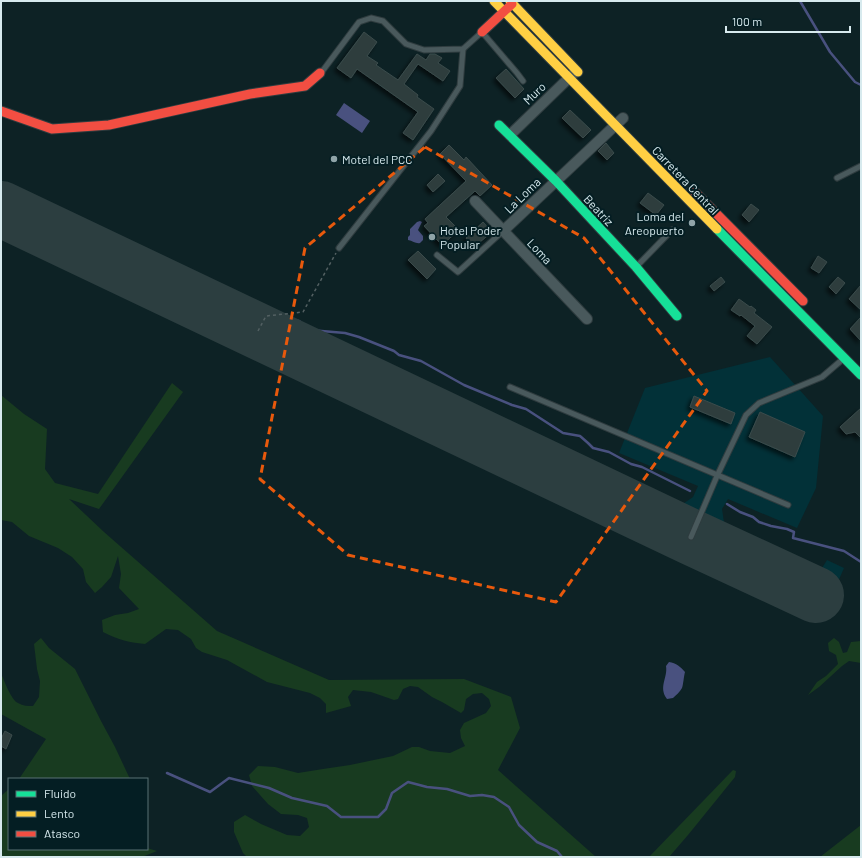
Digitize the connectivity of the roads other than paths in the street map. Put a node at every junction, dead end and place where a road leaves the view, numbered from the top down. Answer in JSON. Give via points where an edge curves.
{"nodes":[{"id":1,"x":494,"y":1,"type":"edge"},
{"id":2,"x":511,"y":2,"type":"edge"},
{"id":3,"x":504,"y":12,"type":"junction"},
{"id":4,"x":482,"y":32,"type":"junction"},
{"id":5,"x":463,"y":49,"type":"junction"},
{"id":6,"x":320,"y":73,"type":"joint"},
{"id":7,"x":573,"y":74,"type":"junction"},
{"id":8,"x":586,"y":80,"type":"dead end"},
{"id":9,"x":523,"y":81,"type":"dead end"},
{"id":10,"x":1,"y":112,"type":"edge"},
{"id":11,"x":621,"y":119,"type":"junction"},
{"id":12,"x":499,"y":125,"type":"dead end"},
{"id":13,"x":510,"y":135,"type":"junction"},
{"id":14,"x":860,"y":168,"type":"edge"},
{"id":15,"x":837,"y":178,"type":"dead end"},
{"id":16,"x":684,"y":180,"type":"dead end"},
{"id":17,"x":556,"y":181,"type":"junction"},
{"id":18,"x":475,"y":201,"type":"dead end"},
{"id":19,"x":672,"y":230,"type":"dead end"},
{"id":20,"x":503,"y":231,"type":"junction"},
{"id":21,"x":339,"y":248,"type":"road end"},
{"id":22,"x":437,"y":255,"type":"dead end"},
{"id":23,"x":636,"y":267,"type":"junction"},
{"id":24,"x":810,"y":309,"type":"dead end"},
{"id":25,"x":677,"y":316,"type":"dead end"},
{"id":26,"x":586,"y":319,"type":"dead end"},
{"id":27,"x":852,"y":352,"type":"dead end"},
{"id":28,"x":844,"y":358,"type":"junction"},
{"id":29,"x":861,"y":376,"type":"edge"},
{"id":30,"x":510,"y":388,"type":"dead end"},
{"id":31,"x":717,"y":476,"type":"junction"},
{"id":32,"x":788,"y":505,"type":"dead end"},
{"id":33,"x":691,"y":537,"type":"dead end"}],
"edges":[{"from":1,"to":3,"type":"main road","name":"Carretera Central"},
{"from":2,"to":3,"type":"main road"},
{"from":2,"to":7,"type":"main road","name":"Carretera Central"},
{"from":3,"to":4,"type":"main road"},
{"from":3,"to":7,"type":"main road","name":"Carretera Central"},
{"from":4,"to":5,"type":"lane"},
{"from":4,"to":9,"type":"lane"},
{"from":5,"to":6,"type":"lane","via":[[424,50],[406,44],[383,21],[371,18],[359,22]]},
{"from":5,"to":21,"type":"lane","via":[[460,86],[431,131]]},
{"from":6,"to":10,"type":"main road","via":[[305,86],[250,94],[109,125],[52,129]]},
{"from":7,"to":8,"type":"main road","name":"Carretera Central"},
{"from":7,"to":11,"type":"main road","name":"Carretera Central"},
{"from":7,"to":13,"type":"street","name":"Muro"},
{"from":11,"to":17,"type":"street","name":"La Loma"},
{"from":11,"to":28,"type":"main road","name":"Carretera Central"},
{"from":12,"to":13,"type":"main road","name":"Beatriz"},
{"from":13,"to":17,"type":"main road","name":"Beatriz"},
{"from":14,"to":15,"type":"lane"},
{"from":16,"to":24,"type":"main road","name":"Carretera Central"},
{"from":17,"to":20,"type":"street","name":"La Loma"},
{"from":17,"to":23,"type":"main road","name":"Beatriz"},
{"from":18,"to":20,"type":"street","name":"Loma"},
{"from":19,"to":23,"type":"lane"},
{"from":20,"to":22,"type":"lane","name":"La Loma","via":[[458,272]]},
{"from":20,"to":26,"type":"street","name":"Loma"},
{"from":23,"to":25,"type":"main road","name":"Beatriz"},
{"from":27,"to":28,"type":"main road"},
{"from":28,"to":29,"type":"main road","name":"Carretera Central"},
{"from":28,"to":31,"type":"lane","via":[[822,377],[759,403],[746,415]]},
{"from":30,"to":31,"type":"lane"},
{"from":31,"to":32,"type":"lane"},
{"from":31,"to":33,"type":"lane"}]}
